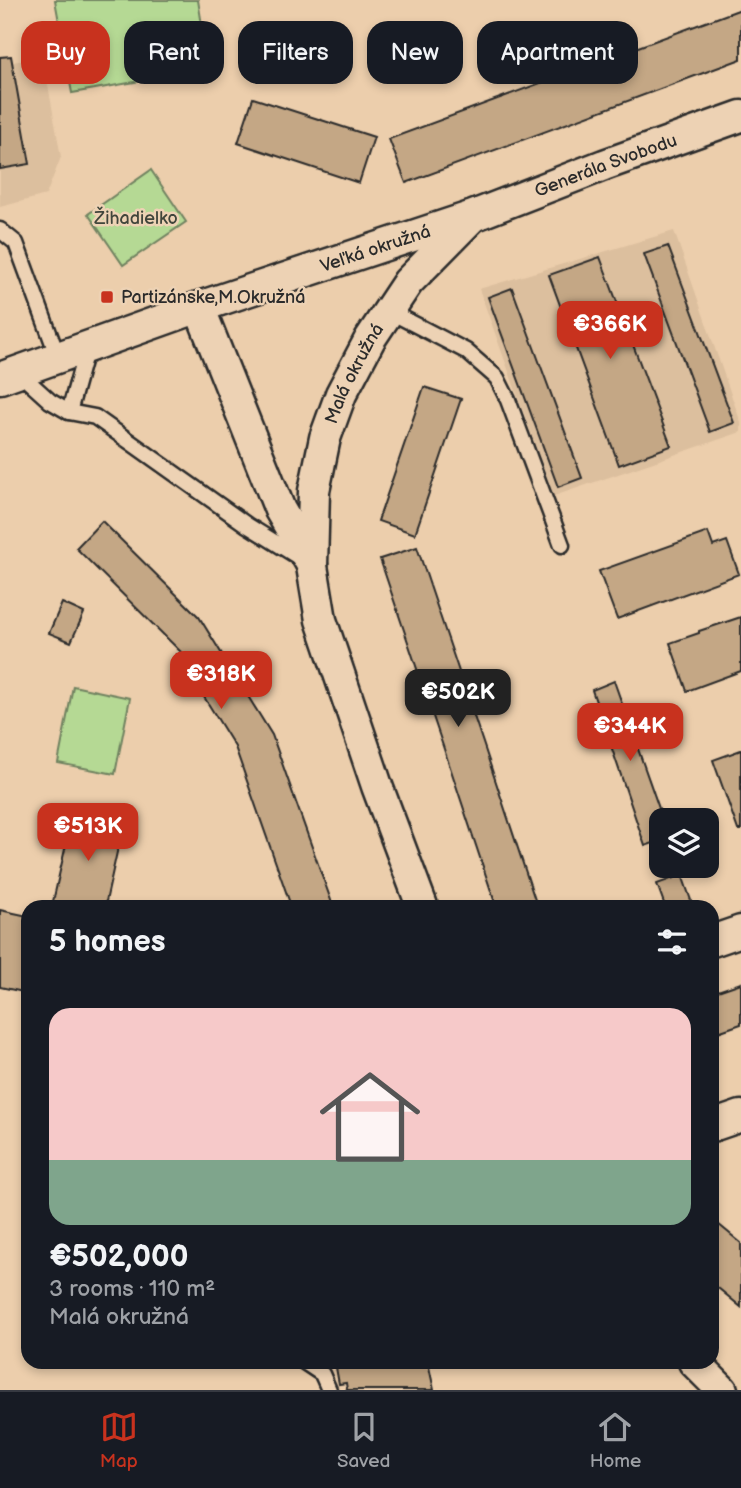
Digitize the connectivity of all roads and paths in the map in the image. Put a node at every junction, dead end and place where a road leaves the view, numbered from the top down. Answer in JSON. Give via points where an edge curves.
{"nodes":[{"id":1,"x":741,"y":116,"type":"edge"},
{"id":2,"x":473,"y":216,"type":"junction"},
{"id":3,"x":0,"y":230,"type":"edge"},
{"id":4,"x":198,"y":307,"type":"junction"},
{"id":5,"x":389,"y":311,"type":"junction"},
{"id":6,"x":86,"y":347,"type":"junction"},
{"id":7,"x":58,"y":357,"type":"junction"},
{"id":8,"x":9,"y":375,"type":"edge"},
{"id":9,"x":69,"y":412,"type":"junction"},
{"id":10,"x":562,"y":545,"type":"dead end"},
{"id":11,"x":312,"y":566,"type":"junction"},
{"id":12,"x":420,"y":900,"type":"edge"},
{"id":13,"x":741,"y":931,"type":"edge"},
{"id":14,"x":719,"y":939,"type":"edge"},
{"id":15,"x":741,"y":1116,"type":"edge"},
{"id":16,"x":719,"y":1124,"type":"edge"},
{"id":17,"x":314,"y":1369,"type":"edge"},
{"id":18,"x":701,"y":1369,"type":"edge"},
{"id":19,"x":329,"y":1390,"type":"edge"},
{"id":20,"x":722,"y":1390,"type":"edge"}],
"edges":[{"from":1,"to":2,"type":"street","name":"Generála Svobodu"},
{"from":2,"to":4,"type":"street","name":"Veľká okružná"},
{"from":2,"to":5,"type":"street","name":"Malá okružná","via":[[408,282]]},
{"from":3,"to":7,"type":"lane","via":[[16,243]]},
{"from":4,"to":6,"type":"street","name":"Veľká okružná"},
{"from":4,"to":11,"type":"street","name":"Malá okružná","via":[[280,510]]},
{"from":5,"to":10,"type":"lane","via":[[466,351],[497,378]]},
{"from":5,"to":11,"type":"street","name":"Malá okružná","via":[[341,394],[325,438],[314,491]]},
{"from":6,"to":7,"type":"street","name":"Veľká okružná"},
{"from":6,"to":9,"type":"lane"},
{"from":7,"to":8,"type":"street","name":"Veľká okružná"},
{"from":8,"to":9,"type":"lane"},
{"from":9,"to":11,"type":"lane","via":[[95,417]]},
{"from":11,"to":12,"type":"street","name":"Malá okružná","via":[[321,620]]},
{"from":13,"to":14,"type":"street"},
{"from":15,"to":16,"type":"street"},
{"from":17,"to":19,"type":"lane"},
{"from":18,"to":20,"type":"street"}]}
